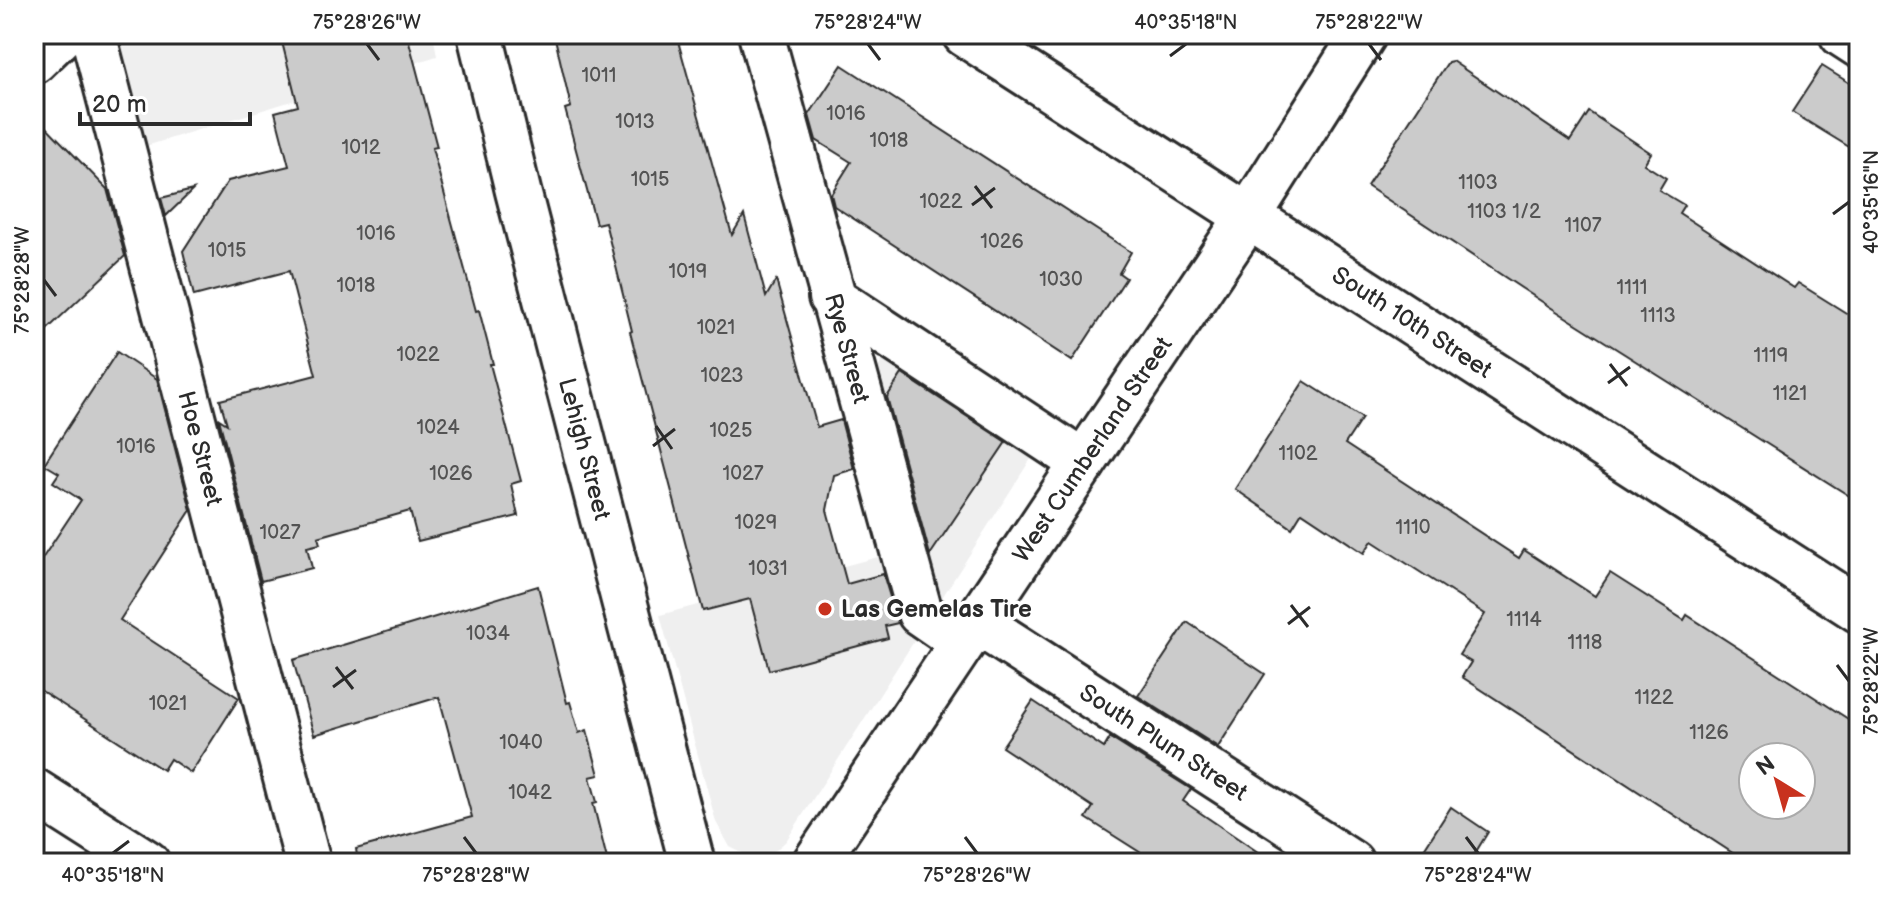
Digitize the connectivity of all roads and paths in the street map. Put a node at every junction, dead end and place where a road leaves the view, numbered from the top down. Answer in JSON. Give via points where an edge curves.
{"nodes":[{"id":1,"x":62,"y":34,"type":"edge"},
{"id":2,"x":93,"y":34,"type":"edge"},
{"id":3,"x":480,"y":34,"type":"edge"},
{"id":4,"x":761,"y":34,"type":"edge"},
{"id":5,"x":965,"y":34,"type":"edge"},
{"id":6,"x":1364,"y":34,"type":"edge"},
{"id":7,"x":1842,"y":34,"type":"edge"},
{"id":8,"x":1859,"y":45,"type":"edge"},
{"id":9,"x":34,"y":61,"type":"edge"},
{"id":10,"x":1248,"y":217,"type":"junction"},
{"id":11,"x":831,"y":297,"type":"junction"},
{"id":12,"x":1083,"y":463,"type":"junction"},
{"id":13,"x":1859,"y":610,"type":"edge"},
{"id":14,"x":970,"y":632,"type":"junction"},
{"id":15,"x":34,"y":791,"type":"edge"},
{"id":16,"x":147,"y":863,"type":"edge"},
{"id":17,"x":308,"y":863,"type":"edge"},
{"id":18,"x":692,"y":863,"type":"edge"},
{"id":19,"x":815,"y":863,"type":"edge"},
{"id":20,"x":1351,"y":863,"type":"edge"}],
"edges":[{"from":1,"to":9,"type":"street"},
{"from":2,"to":17,"type":"street","name":"Hoe Street"},
{"from":3,"to":18,"type":"street","name":"Lehigh Street"},
{"from":4,"to":11,"type":"street","name":"Rye Street"},
{"from":5,"to":10,"type":"street","name":"South 10th Street"},
{"from":6,"to":10,"type":"street","name":"West Cumberland Street"},
{"from":7,"to":8,"type":"street"},
{"from":10,"to":12,"type":"street","name":"West Cumberland Street"},
{"from":10,"to":13,"type":"street","name":"South 10th Street"},
{"from":11,"to":12,"type":"street"},
{"from":11,"to":14,"type":"street","name":"Rye Street","via":[[920,613]]},
{"from":12,"to":14,"type":"street","name":"West Cumberland Street"},
{"from":14,"to":19,"type":"street","name":"West Cumberland Street"},
{"from":14,"to":20,"type":"street","name":"South Plum Street"},
{"from":15,"to":16,"type":"street"}]}
